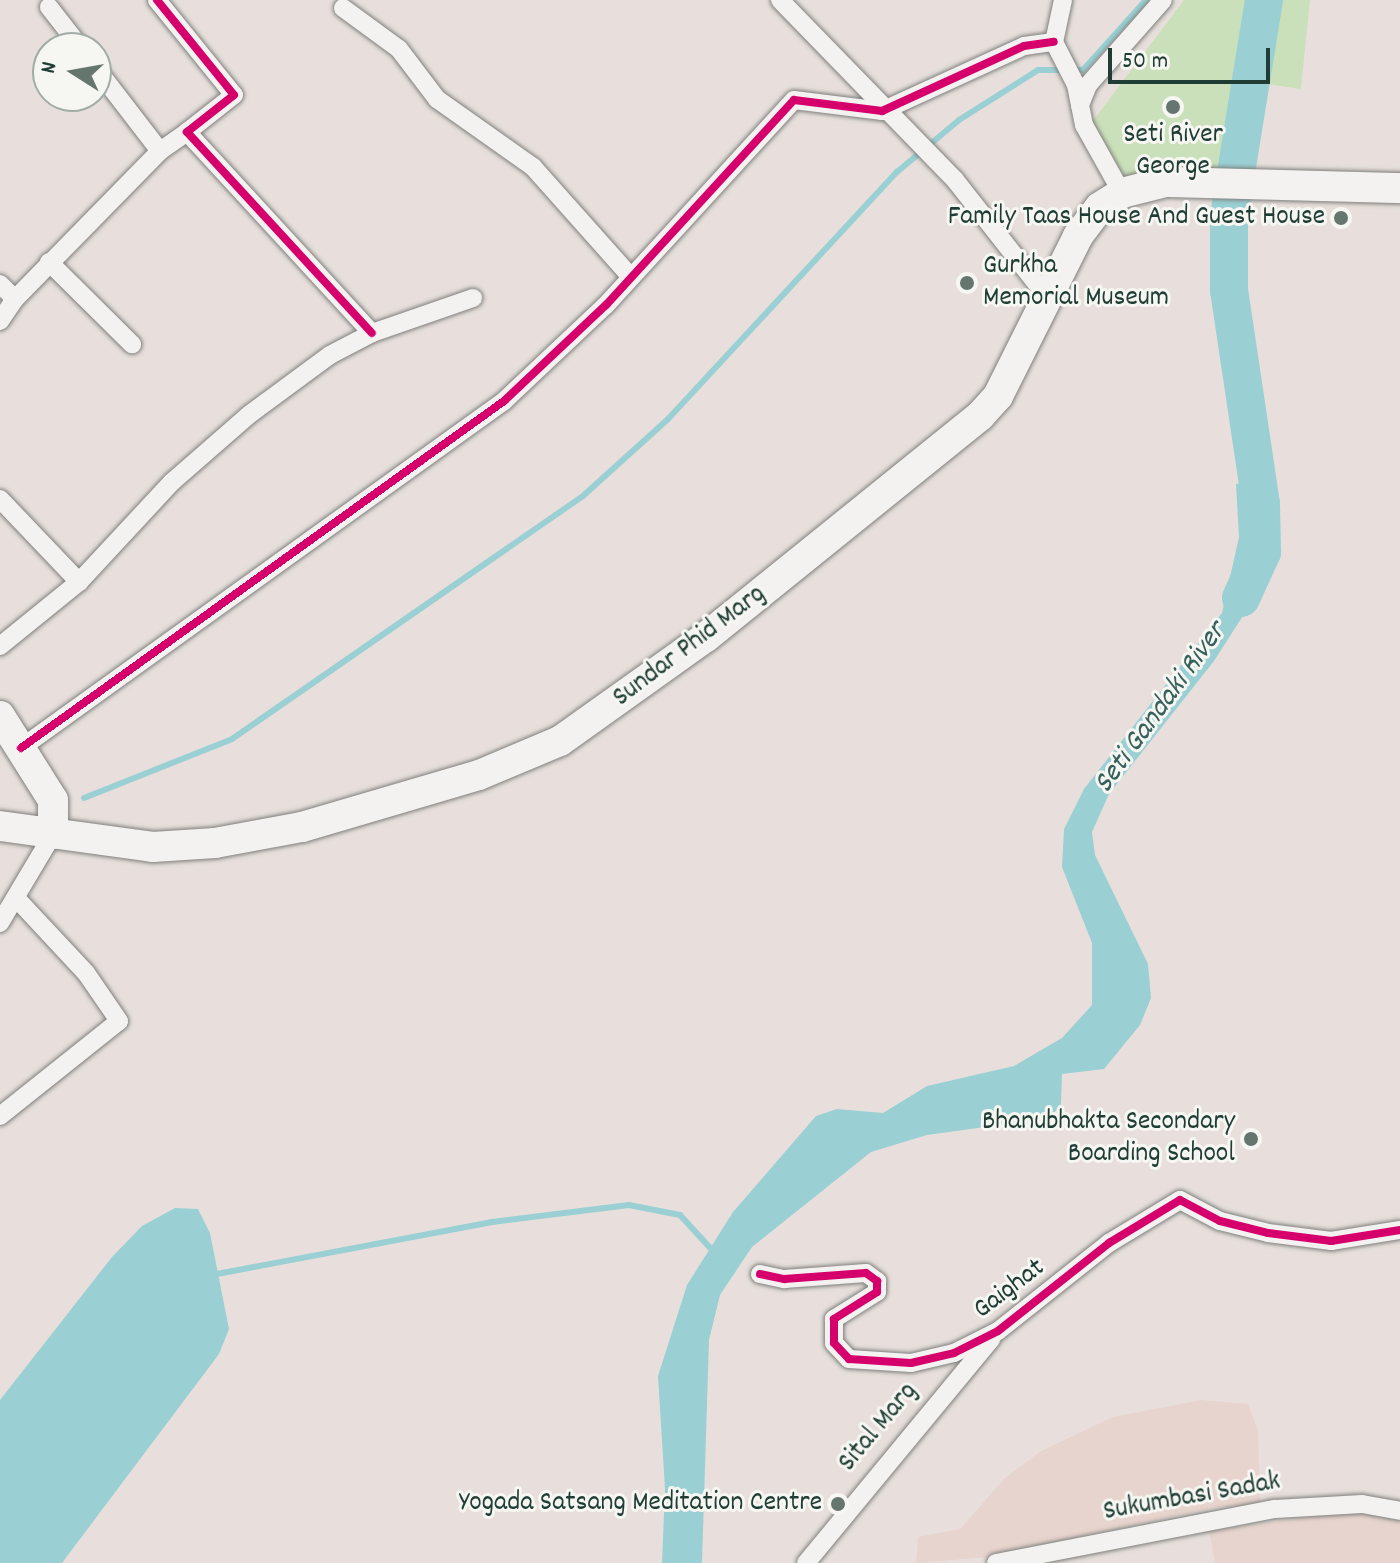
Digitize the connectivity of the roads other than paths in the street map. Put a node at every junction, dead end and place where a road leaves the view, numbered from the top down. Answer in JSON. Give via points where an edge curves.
{"nodes":[{"id":1,"x":157,"y":0,"type":"edge"},
{"id":2,"x":780,"y":0,"type":"edge"},
{"id":3,"x":1063,"y":0,"type":"edge"},
{"id":4,"x":1163,"y":0,"type":"edge"},
{"id":5,"x":49,"y":7,"type":"dead end"},
{"id":6,"x":343,"y":8,"type":"dead end"},
{"id":7,"x":69,"y":32,"type":"edge"},
{"id":8,"x":1057,"y":46,"type":"junction"},
{"id":9,"x":112,"y":89,"type":"edge"},
{"id":10,"x":1080,"y":105,"type":"junction"},
{"id":11,"x":889,"y":118,"type":"junction"},
{"id":12,"x":187,"y":132,"type":"junction"},
{"id":13,"x":160,"y":151,"type":"junction"},
{"id":14,"x":1400,"y":188,"type":"edge"},
{"id":15,"x":1122,"y":193,"type":"junction"},
{"id":16,"x":49,"y":262,"type":"junction"},
{"id":17,"x":631,"y":277,"type":"junction"},
{"id":18,"x":0,"y":284,"type":"edge"},
{"id":19,"x":1047,"y":297,"type":"junction"},
{"id":20,"x":473,"y":298,"type":"dead end"},
{"id":21,"x":15,"y":299,"type":"junction"},
{"id":22,"x":0,"y":321,"type":"edge"},
{"id":23,"x":372,"y":333,"type":"junction"},
{"id":24,"x":132,"y":344,"type":"dead end"},
{"id":25,"x":0,"y":499,"type":"edge"},
{"id":26,"x":79,"y":582,"type":"junction"},
{"id":27,"x":0,"y":646,"type":"edge"},
{"id":28,"x":0,"y":716,"type":"edge"},
{"id":29,"x":21,"y":748,"type":"junction"},
{"id":30,"x":0,"y":826,"type":"edge"},
{"id":31,"x":53,"y":834,"type":"junction"},
{"id":32,"x":18,"y":900,"type":"junction"},
{"id":33,"x":0,"y":923,"type":"edge"},
{"id":34,"x":0,"y":1116,"type":"edge"},
{"id":35,"x":1400,"y":1230,"type":"edge"},
{"id":36,"x":760,"y":1274,"type":"dead end"},
{"id":37,"x":998,"y":1331,"type":"junction"},
{"id":38,"x":1400,"y":1511,"type":"edge"},
{"id":39,"x":806,"y":1563,"type":"edge"},
{"id":40,"x":996,"y":1563,"type":"edge"}],
"edges":[{"from":1,"to":12,"type":"street","via":[[234,95]]},
{"from":2,"to":11,"type":"street"},
{"from":3,"to":8,"type":"street"},
{"from":4,"to":10,"type":"street","via":[[1088,85]]},
{"from":5,"to":7,"type":"street"},
{"from":6,"to":17,"type":"street","via":[[399,49],[437,99],[533,167]]},
{"from":8,"to":10,"type":"street"},
{"from":8,"to":11,"type":"street","via":[[1024,46]]},
{"from":9,"to":13,"type":"street"},
{"from":10,"to":15,"type":"street","via":[[1084,125]]},
{"from":11,"to":17,"type":"street","via":[[794,100]]},
{"from":11,"to":19,"type":"street","via":[[955,180]]},
{"from":12,"to":13,"type":"street"},
{"from":12,"to":23,"type":"street"},
{"from":13,"to":16,"type":"street"},
{"from":14,"to":15,"type":"main road","name":"Sundar Phid Marg","via":[[1165,182]]},
{"from":15,"to":19,"type":"main road","name":"Sundar Phid Marg","via":[[1100,207],[1078,236]]},
{"from":16,"to":21,"type":"street"},
{"from":16,"to":24,"type":"street"},
{"from":17,"to":29,"type":"street","via":[[504,401]]},
{"from":18,"to":21,"type":"street"},
{"from":19,"to":31,"type":"main road","name":"Sundar Phid Marg","via":[[998,396],[980,416],[706,637],[560,741],[479,775],[302,827],[153,847]]},
{"from":20,"to":23,"type":"street"},
{"from":21,"to":22,"type":"street"},
{"from":23,"to":26,"type":"street","via":[[330,355],[250,414],[172,482]]},
{"from":25,"to":26,"type":"street"},
{"from":26,"to":27,"type":"street"},
{"from":28,"to":29,"type":"main road"},
{"from":29,"to":31,"type":"main road","via":[[53,800]]},
{"from":30,"to":31,"type":"main road","name":"Sundar Phid Marg"},
{"from":31,"to":32,"type":"street"},
{"from":32,"to":33,"type":"street"},
{"from":32,"to":34,"type":"street","via":[[86,973],[119,1021]]},
{"from":35,"to":37,"type":"street","name":"Gaighat","via":[[1331,1241],[1268,1233],[1220,1221],[1180,1200],[1109,1243]]},
{"from":36,"to":37,"type":"street","name":"Gaighat","via":[[784,1279],[866,1273],[877,1281],[877,1292],[834,1319],[834,1343],[849,1359],[911,1363],[954,1353]]},
{"from":37,"to":39,"type":"street","name":"Sital Marg"},
{"from":38,"to":40,"type":"street","name":"Sukumbasi Sadak","via":[[1362,1504],[1275,1509]]}]}
